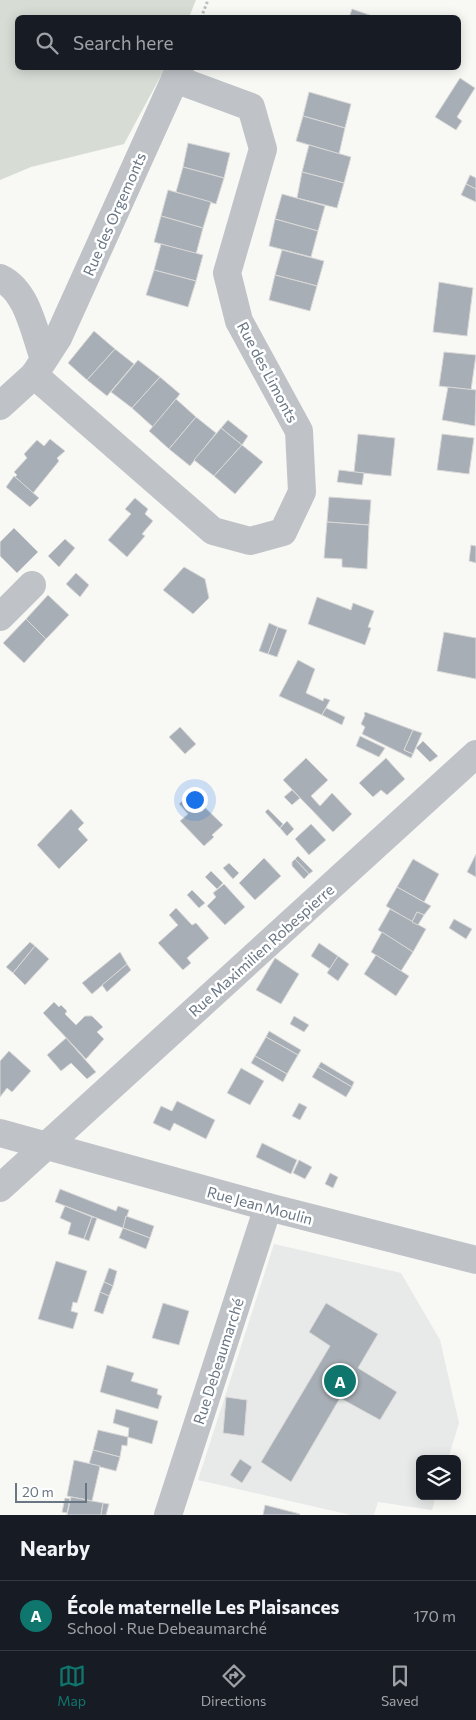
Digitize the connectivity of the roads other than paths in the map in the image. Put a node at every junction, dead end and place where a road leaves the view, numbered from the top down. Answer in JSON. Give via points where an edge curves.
{"nodes":[{"id":1,"x":178,"y":73,"type":"edge"},
{"id":2,"x":0,"y":278,"type":"edge"},
{"id":3,"x":39,"y":367,"type":"junction"},
{"id":4,"x":0,"y":406,"type":"edge"},
{"id":5,"x":32,"y":584,"type":"dead end"},
{"id":6,"x":4,"y":607,"type":"edge"},
{"id":7,"x":476,"y":754,"type":"edge"},
{"id":8,"x":0,"y":1133,"type":"edge"},
{"id":9,"x":45,"y":1147,"type":"junction"},
{"id":10,"x":0,"y":1188,"type":"edge"},
{"id":11,"x":268,"y":1207,"type":"junction"},
{"id":12,"x":476,"y":1260,"type":"edge"},
{"id":13,"x":168,"y":1515,"type":"edge"}],
"edges":[{"from":1,"to":3,"type":"street","name":"Rue des Orgemonts","via":[[58,338]]},
{"from":1,"to":3,"type":"street","name":"Rue des Limonts","via":[[250,107],[263,149],[227,273],[238,321],[300,431],[302,492],[283,532],[250,540],[213,531]]},
{"from":2,"to":3,"type":"street","via":[[10,282],[24,301]]},
{"from":3,"to":4,"type":"street","name":"Rue des Orgemonts"},
{"from":5,"to":6,"type":"street"},
{"from":7,"to":9,"type":"street","name":"Rue Maximilien Robespierre"},
{"from":8,"to":9,"type":"street","name":"Rue Jean Moulin"},
{"from":9,"to":10,"type":"street","name":"Rue Maximilien Robespierre"},
{"from":9,"to":11,"type":"street","name":"Rue Jean Moulin"},
{"from":11,"to":12,"type":"street","name":"Rue Jean Moulin"},
{"from":11,"to":13,"type":"street","name":"Rue Debeaumarché"}]}
